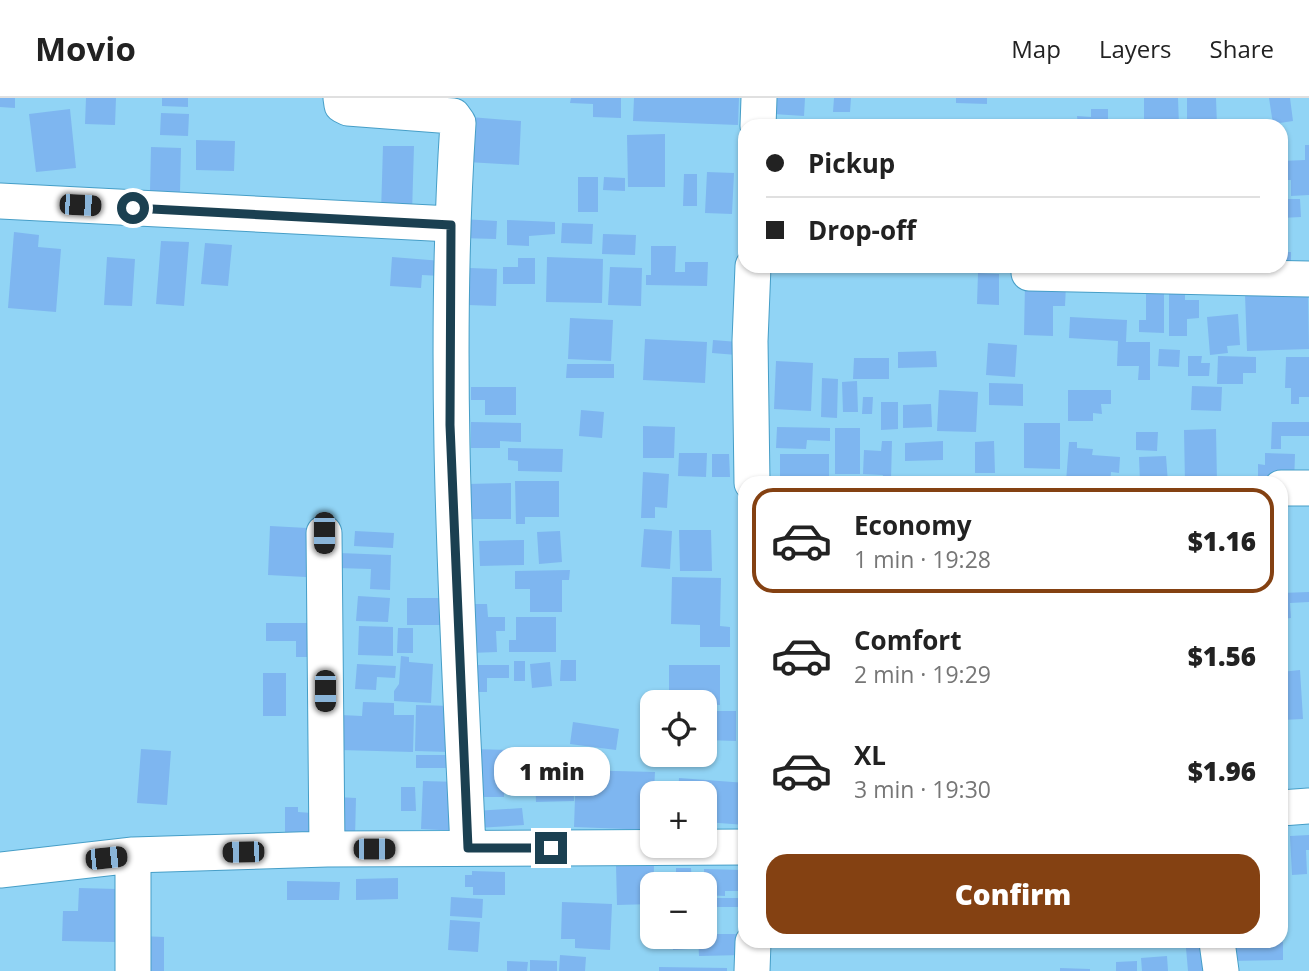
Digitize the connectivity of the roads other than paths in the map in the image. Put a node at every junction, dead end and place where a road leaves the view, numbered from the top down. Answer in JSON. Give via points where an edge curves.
{"nodes":[{"id":1,"x":341,"y":98,"type":"edge"},
{"id":2,"x":759,"y":98,"type":"edge"},
{"id":3,"x":758,"y":119,"type":"edge"},
{"id":4,"x":0,"y":201,"type":"edge"},
{"id":5,"x":451,"y":225,"type":"junction"},
{"id":6,"x":753,"y":273,"type":"edge"},
{"id":7,"x":1029,"y":273,"type":"dead end"},
{"id":8,"x":1309,"y":279,"type":"edge"},
{"id":9,"x":752,"y":476,"type":"edge"},
{"id":10,"x":1288,"y":488,"type":"edge"},
{"id":11,"x":1309,"y":488,"type":"edge"},
{"id":12,"x":324,"y":533,"type":"dead end"},
{"id":13,"x":1309,"y":806,"type":"edge"},
{"id":14,"x":1288,"y":808,"type":"edge"},
{"id":15,"x":738,"y":847,"type":"edge"},
{"id":16,"x":468,"y":848,"type":"junction"},
{"id":17,"x":327,"y":849,"type":"junction"},
{"id":18,"x":133,"y":855,"type":"junction"},
{"id":19,"x":0,"y":870,"type":"edge"},
{"id":20,"x":753,"y":948,"type":"edge"},
{"id":21,"x":1218,"y":948,"type":"edge"},
{"id":22,"x":134,"y":971,"type":"edge"},
{"id":23,"x":752,"y":971,"type":"edge"},
{"id":24,"x":1221,"y":971,"type":"edge"}],
"edges":[{"from":1,"to":5,"type":"street","via":[[348,108],[457,119]]},
{"from":2,"to":3,"type":"street"},
{"from":4,"to":5,"type":"street"},
{"from":5,"to":16,"type":"street","via":[[450,425]]},
{"from":6,"to":9,"type":"street"},
{"from":7,"to":8,"type":"street"},
{"from":10,"to":11,"type":"street"},
{"from":12,"to":17,"type":"street"},
{"from":13,"to":14,"type":"street"},
{"from":15,"to":16,"type":"street"},
{"from":16,"to":17,"type":"street"},
{"from":17,"to":18,"type":"street"},
{"from":18,"to":19,"type":"street"},
{"from":18,"to":22,"type":"street"},
{"from":20,"to":23,"type":"street"},
{"from":21,"to":24,"type":"street"}]}
